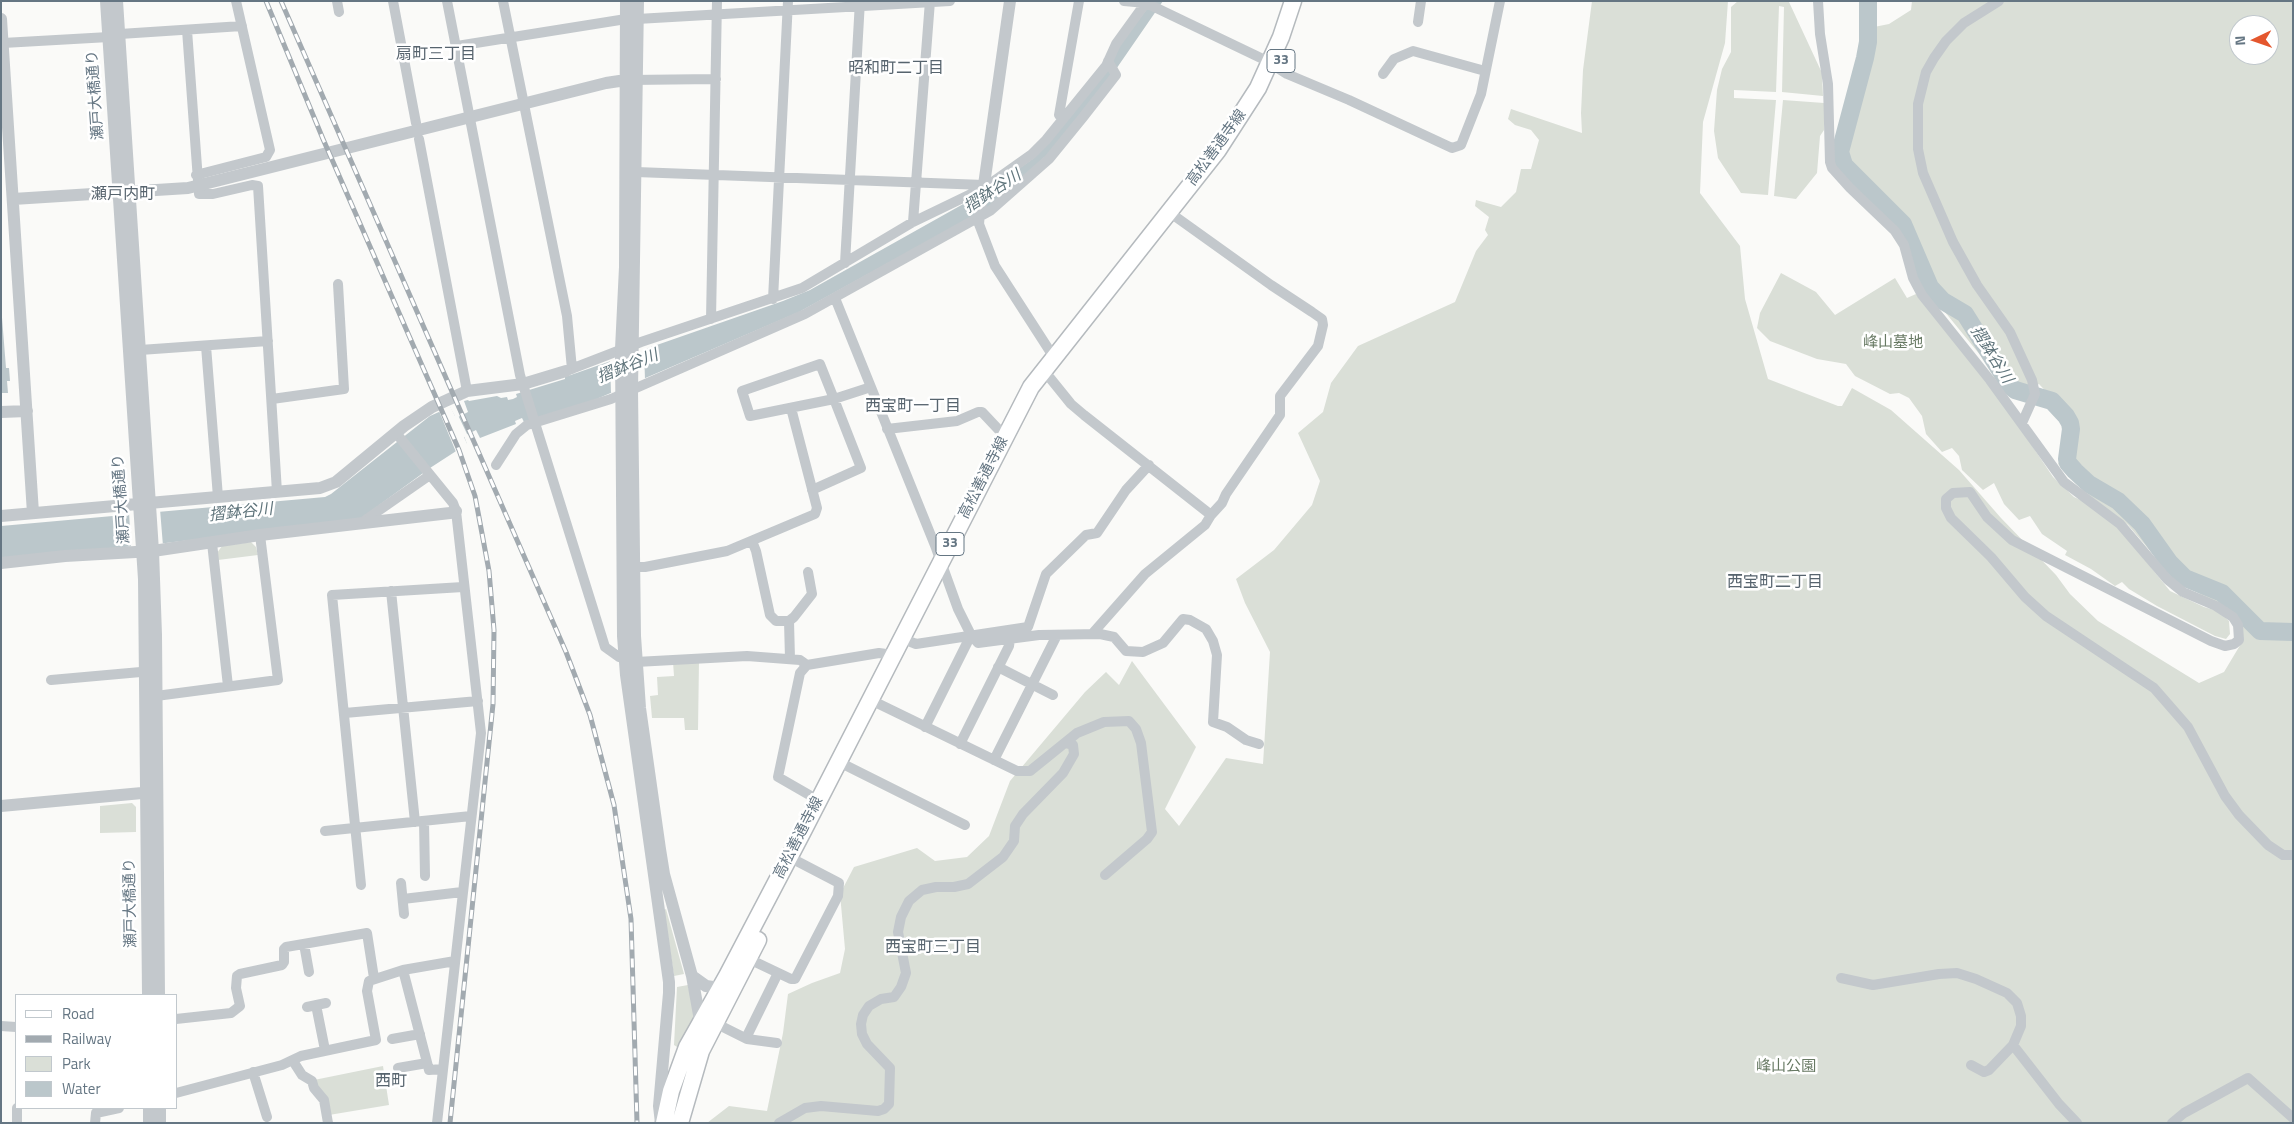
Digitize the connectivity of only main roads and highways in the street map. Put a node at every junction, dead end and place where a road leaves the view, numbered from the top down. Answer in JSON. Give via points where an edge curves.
{"nodes":[{"id":1,"x":1293,"y":1,"type":"edge"},
{"id":2,"x":1302,"y":1,"type":"edge"},
{"id":3,"x":1274,"y":65,"type":"junction"},
{"id":4,"x":1173,"y":215,"type":"junction"},
{"id":5,"x":943,"y":567,"type":"junction"},
{"id":6,"x":793,"y":859,"type":"junction"},
{"id":7,"x":708,"y":1023,"type":"junction"},
{"id":8,"x":662,"y":1123,"type":"edge"},
{"id":9,"x":680,"y":1123,"type":"edge"}],
"edges":[{"from":1,"to":3,"type":"main road","name":"高松善通寺線","number":"33"},
{"from":2,"to":3,"type":"main road","name":"高松善通寺線","number":"33"},
{"from":3,"to":4,"type":"main road","name":"高松善通寺線","number":"33","via":[[1253,117],[1225,157]]},
{"from":4,"to":5,"type":"main road","name":"高松善通寺線","number":"33","via":[[1050,378]]},
{"from":4,"to":5,"type":"main road","name":"高松善通寺線","number":"33","via":[[1031,387]]},
{"from":5,"to":6,"type":"main road","name":"高松善通寺線","number":"33","via":[[818,800]]},
{"from":5,"to":6,"type":"main road","name":"高松善通寺線","number":"33","via":[[911,642],[848,766]]},
{"from":6,"to":7,"type":"main road","name":"高松善通寺線","number":"33","via":[[720,988]]},
{"from":6,"to":7,"type":"main road","name":"高松善通寺線","number":"33","via":[[749,959]]},
{"from":7,"to":8,"type":"main road","name":"高松善通寺線","number":"33","via":[[678,1067]]},
{"from":7,"to":9,"type":"main road","name":"高松善通寺線","number":"33"}]}
